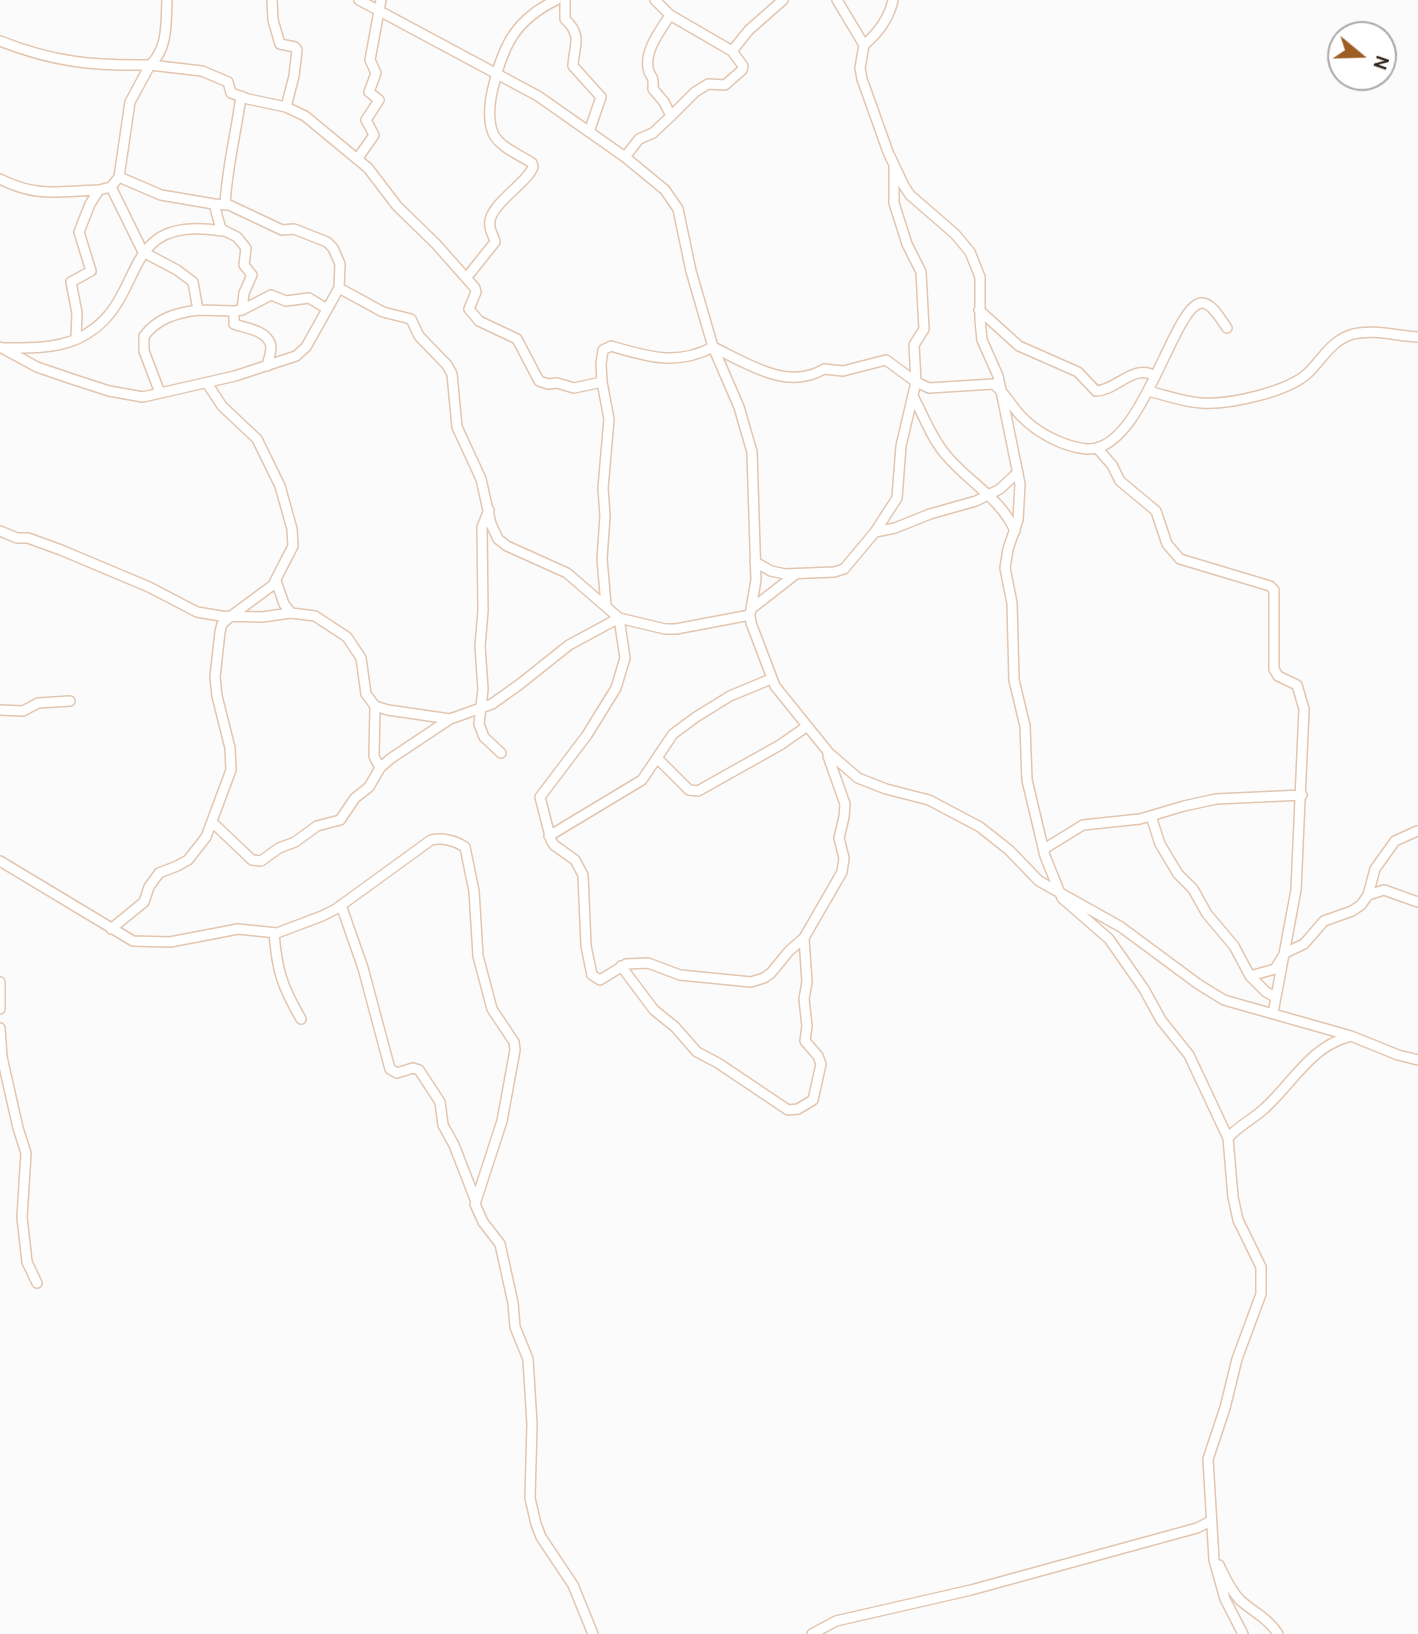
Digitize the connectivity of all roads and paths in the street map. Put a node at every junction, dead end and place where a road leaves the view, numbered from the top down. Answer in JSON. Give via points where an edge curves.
{"nodes":[{"id":1,"x":167,"y":0,"type":"edge"},
{"id":2,"x":272,"y":0,"type":"edge"},
{"id":3,"x":359,"y":0,"type":"edge"},
{"id":4,"x":382,"y":0,"type":"edge"},
{"id":5,"x":556,"y":0,"type":"edge"},
{"id":6,"x":565,"y":0,"type":"edge"},
{"id":7,"x":655,"y":0,"type":"edge"},
{"id":8,"x":783,"y":0,"type":"edge"},
{"id":9,"x":837,"y":0,"type":"edge"},
{"id":10,"x":893,"y":0,"type":"edge"},
{"id":11,"x":379,"y":11,"type":"junction"},
{"id":12,"x":670,"y":15,"type":"junction"},
{"id":13,"x":0,"y":41,"type":"edge"},
{"id":14,"x":864,"y":46,"type":"junction"},
{"id":15,"x":732,"y":51,"type":"junction"},
{"id":16,"x":150,"y":65,"type":"junction"},
{"id":17,"x":496,"y":74,"type":"junction"},
{"id":18,"x":241,"y":96,"type":"junction"},
{"id":19,"x":286,"y":107,"type":"junction"},
{"id":20,"x":671,"y":116,"type":"junction"},
{"id":21,"x":589,"y":132,"type":"junction"},
{"id":22,"x":358,"y":158,"type":"junction"},
{"id":23,"x":625,"y":158,"type":"junction"},
{"id":24,"x":894,"y":164,"type":"junction"},
{"id":25,"x":119,"y":177,"type":"junction"},
{"id":26,"x":0,"y":179,"type":"edge"},
{"id":27,"x":111,"y":187,"type":"junction"},
{"id":28,"x":99,"y":190,"type":"junction"},
{"id":29,"x":214,"y":204,"type":"junction"},
{"id":30,"x":225,"y":205,"type":"junction"},
{"id":31,"x":222,"y":231,"type":"junction"},
{"id":32,"x":144,"y":252,"type":"junction"},
{"id":33,"x":467,"y":277,"type":"junction"},
{"id":34,"x":339,"y":288,"type":"junction"},
{"id":35,"x":327,"y":309,"type":"junction"},
{"id":36,"x":198,"y":310,"type":"junction"},
{"id":37,"x":979,"y":310,"type":"junction"},
{"id":38,"x":238,"y":311,"type":"junction"},
{"id":39,"x":1227,"y":328,"type":"dead end"},
{"id":40,"x":1418,"y":337,"type":"edge"},
{"id":41,"x":76,"y":339,"type":"junction"},
{"id":42,"x":713,"y":347,"type":"junction"},
{"id":43,"x":0,"y":348,"type":"edge"},
{"id":44,"x":267,"y":366,"type":"junction"},
{"id":45,"x":1155,"y":376,"type":"junction"},
{"id":46,"x":602,"y":382,"type":"junction"},
{"id":47,"x":916,"y":382,"type":"junction"},
{"id":48,"x":207,"y":383,"type":"junction"},
{"id":49,"x":1001,"y":390,"type":"junction"},
{"id":50,"x":1148,"y":391,"type":"junction"},
{"id":51,"x":160,"y":393,"type":"junction"},
{"id":52,"x":914,"y":398,"type":"junction"},
{"id":53,"x":1097,"y":448,"type":"junction"},
{"id":54,"x":1018,"y":472,"type":"junction"},
{"id":55,"x":988,"y":495,"type":"junction"},
{"id":56,"x":489,"y":510,"type":"junction"},
{"id":57,"x":0,"y":531,"type":"edge"},
{"id":58,"x":1015,"y":531,"type":"junction"},
{"id":59,"x":875,"y":532,"type":"junction"},
{"id":60,"x":755,"y":562,"type":"junction"},
{"id":61,"x":796,"y":574,"type":"junction"},
{"id":62,"x":276,"y":581,"type":"junction"},
{"id":63,"x":606,"y":605,"type":"junction"},
{"id":64,"x":751,"y":612,"type":"junction"},
{"id":65,"x":291,"y":613,"type":"junction"},
{"id":66,"x":231,"y":616,"type":"junction"},
{"id":67,"x":619,"y":618,"type":"junction"},
{"id":68,"x":771,"y":679,"type":"junction"},
{"id":69,"x":70,"y":701,"type":"dead end"},
{"id":70,"x":375,"y":706,"type":"junction"},
{"id":71,"x":480,"y":708,"type":"junction"},
{"id":72,"x":0,"y":710,"type":"edge"},
{"id":73,"x":450,"y":719,"type":"junction"},
{"id":74,"x":806,"y":727,"type":"junction"},
{"id":75,"x":826,"y":750,"type":"junction"},
{"id":76,"x":501,"y":753,"type":"dead end"},
{"id":77,"x":657,"y":758,"type":"junction"},
{"id":78,"x":380,"y":768,"type":"junction"},
{"id":79,"x":1301,"y":795,"type":"junction"},
{"id":80,"x":1151,"y":816,"type":"junction"},
{"id":81,"x":212,"y":822,"type":"junction"},
{"id":82,"x":1417,"y":831,"type":"edge"},
{"id":83,"x":549,"y":836,"type":"junction"},
{"id":84,"x":1044,"y":849,"type":"junction"},
{"id":85,"x":0,"y":861,"type":"edge"},
{"id":86,"x":1060,"y":894,"type":"junction"},
{"id":87,"x":1367,"y":895,"type":"junction"},
{"id":88,"x":1418,"y":902,"type":"edge"},
{"id":89,"x":341,"y":905,"type":"junction"},
{"id":90,"x":111,"y":929,"type":"junction"},
{"id":91,"x":274,"y":933,"type":"junction"},
{"id":92,"x":804,"y":938,"type":"junction"},
{"id":93,"x":1285,"y":953,"type":"junction"},
{"id":94,"x":621,"y":966,"type":"junction"},
{"id":95,"x":1250,"y":976,"type":"junction"},
{"id":96,"x":0,"y":982,"type":"edge"},
{"id":97,"x":1275,"y":997,"type":"junction"},
{"id":98,"x":0,"y":1009,"type":"edge"},
{"id":99,"x":1273,"y":1013,"type":"junction"},
{"id":100,"x":301,"y":1019,"type":"dead end"},
{"id":101,"x":0,"y":1028,"type":"edge"},
{"id":102,"x":1351,"y":1037,"type":"junction"},
{"id":103,"x":1,"y":1045,"type":"edge"},
{"id":104,"x":1418,"y":1060,"type":"edge"},
{"id":105,"x":1228,"y":1138,"type":"junction"},
{"id":106,"x":475,"y":1199,"type":"junction"},
{"id":107,"x":37,"y":1283,"type":"dead end"},
{"id":108,"x":1211,"y":1521,"type":"junction"},
{"id":109,"x":1214,"y":1553,"type":"junction"},
{"id":110,"x":593,"y":1634,"type":"edge"},
{"id":111,"x":813,"y":1634,"type":"edge"},
{"id":112,"x":1243,"y":1634,"type":"edge"},
{"id":113,"x":1278,"y":1634,"type":"edge"}],
"edges":[{"from":1,"to":16,"type":"street","via":[[163,43]]},
{"from":2,"to":19,"type":"street","via":[[280,44],[297,50]]},
{"from":3,"to":11,"type":"street"},
{"from":4,"to":11,"type":"street"},
{"from":5,"to":17,"type":"street","via":[[537,9],[513,34]]},
{"from":6,"to":21,"type":"street","via":[[565,19],[577,37],[573,66],[601,97]]},
{"from":7,"to":12,"type":"street"},
{"from":8,"to":15,"type":"street"},
{"from":9,"to":14,"type":"street"},
{"from":10,"to":14,"type":"street","via":[[877,34]]},
{"from":11,"to":17,"type":"street"},
{"from":11,"to":22,"type":"street","via":[[370,60],[376,72],[369,92],[379,100],[366,121],[374,135]]},
{"from":12,"to":15,"type":"street"},
{"from":12,"to":20,"type":"street","via":[[652,47],[648,68],[654,78],[653,89]]},
{"from":13,"to":16,"type":"street","via":[[83,64]]},
{"from":14,"to":24,"type":"street","via":[[862,79]]},
{"from":15,"to":20,"type":"street","via":[[742,70],[725,85],[708,84],[695,92]]},
{"from":16,"to":18,"type":"street","via":[[212,74],[226,80],[231,93]]},
{"from":16,"to":25,"type":"street","via":[[130,102]]},
{"from":17,"to":21,"type":"street","via":[[538,96]]},
{"from":17,"to":33,"type":"street","via":[[490,107],[493,132],[533,167],[491,219],[495,242]]},
{"from":18,"to":19,"type":"street"},
{"from":18,"to":30,"type":"street"},
{"from":19,"to":22,"type":"street","via":[[305,116]]},
{"from":20,"to":23,"type":"street","via":[[639,139]]},
{"from":21,"to":23,"type":"street"},
{"from":22,"to":33,"type":"street","via":[[402,212]]},
{"from":23,"to":42,"type":"street","via":[[665,190],[678,209]]},
{"from":24,"to":37,"type":"street","via":[[910,195],[944,222],[970,253],[980,277]]},
{"from":24,"to":47,"type":"street","via":[[894,203],[922,282],[924,329],[914,345]]},
{"from":25,"to":27,"type":"street"},
{"from":25,"to":29,"type":"street","via":[[161,195]]},
{"from":26,"to":28,"type":"street","via":[[40,193]]},
{"from":27,"to":28,"type":"street"},
{"from":27,"to":32,"type":"street"},
{"from":28,"to":41,"type":"street","via":[[79,232],[91,271],[71,282]]},
{"from":29,"to":30,"type":"street"},
{"from":29,"to":31,"type":"street"},
{"from":30,"to":34,"type":"street","via":[[282,230],[293,229],[327,242],[340,264]]},
{"from":31,"to":32,"type":"street","via":[[179,229],[160,236]]},
{"from":31,"to":38,"type":"street","via":[[237,236],[246,248],[244,265],[252,275]]},
{"from":32,"to":36,"type":"street","via":[[193,282]]},
{"from":32,"to":41,"type":"street","via":[[111,312]]},
{"from":33,"to":46,"type":"street","via":[[476,290],[469,309],[479,321],[517,339],[539,381],[574,388]]},
{"from":34,"to":35,"type":"street"},
{"from":34,"to":56,"type":"street","via":[[383,312],[413,321],[419,336],[447,365],[453,378],[457,426],[480,474]]},
{"from":35,"to":38,"type":"street","via":[[309,298],[286,301],[271,295]]},
{"from":35,"to":44,"type":"street","via":[[302,353]]},
{"from":36,"to":38,"type":"street"},
{"from":36,"to":51,"type":"street","via":[[171,315],[144,337]]},
{"from":37,"to":45,"type":"street","via":[[1019,346],[1078,372],[1096,391],[1138,373]]},
{"from":37,"to":49,"type":"street","via":[[982,340]]},
{"from":38,"to":44,"type":"street","via":[[234,324],[253,329],[270,342]]},
{"from":39,"to":45,"type":"street","via":[[1210,306],[1198,303]]},
{"from":40,"to":50,"type":"street","via":[[1365,332],[1345,337],[1302,378],[1278,391],[1202,403]]},
{"from":41,"to":43,"type":"street","via":[[56,345]]},
{"from":42,"to":46,"type":"street","via":[[685,359],[642,355],[611,346],[602,354]]},
{"from":42,"to":47,"type":"street","via":[[777,376],[797,378],[886,360]]},
{"from":42,"to":60,"type":"street","via":[[752,452]]},
{"from":43,"to":51,"type":"street","via":[[37,367],[109,391],[136,397]]},
{"from":44,"to":48,"type":"street"},
{"from":45,"to":50,"type":"street"},
{"from":46,"to":63,"type":"street","via":[[609,419],[603,488]]},
{"from":47,"to":49,"type":"street","via":[[937,389],[988,383]]},
{"from":47,"to":52,"type":"street"},
{"from":48,"to":51,"type":"street"},
{"from":48,"to":62,"type":"street","via":[[225,409],[255,436],[280,486],[293,547]]},
{"from":49,"to":53,"type":"street","via":[[1021,416],[1042,432],[1065,444]]},
{"from":49,"to":54,"type":"street"},
{"from":50,"to":53,"type":"street","via":[[1132,418]]},
{"from":52,"to":55,"type":"street","via":[[943,451]]},
{"from":52,"to":59,"type":"street","via":[[901,446],[897,498]]},
{"from":53,"to":79,"type":"street","via":[[1120,481],[1156,511],[1167,544],[1180,559],[1273,588],[1274,669],[1297,685],[1304,704]]},
{"from":54,"to":55,"type":"street"},
{"from":54,"to":58,"type":"street"},
{"from":55,"to":58,"type":"street"},
{"from":55,"to":59,"type":"street"},
{"from":56,"to":63,"type":"street","via":[[502,542],[567,573]]},
{"from":56,"to":71,"type":"street","via":[[482,527]]},
{"from":57,"to":66,"type":"street","via":[[61,550],[197,611]]},
{"from":58,"to":84,"type":"street","via":[[1005,568],[1012,603],[1014,680],[1025,726],[1027,780]]},
{"from":59,"to":61,"type":"street","via":[[844,569]]},
{"from":60,"to":61,"type":"street","via":[[778,573]]},
{"from":60,"to":64,"type":"street"},
{"from":61,"to":64,"type":"street"},
{"from":62,"to":65,"type":"street"},
{"from":62,"to":66,"type":"street"},
{"from":63,"to":67,"type":"street"},
{"from":64,"to":67,"type":"street","via":[[676,629]]},
{"from":64,"to":68,"type":"street"},
{"from":65,"to":66,"type":"street"},
{"from":65,"to":70,"type":"street","via":[[315,616],[347,637],[360,658],[366,694]]},
{"from":66,"to":81,"type":"street","via":[[222,624],[215,677],[231,770]]},
{"from":67,"to":71,"type":"street","via":[[569,645],[504,696]]},
{"from":67,"to":83,"type":"street","via":[[625,658],[616,688],[540,797]]},
{"from":68,"to":74,"type":"street"},
{"from":68,"to":77,"type":"street","via":[[695,716],[673,734]]},
{"from":69,"to":72,"type":"street","via":[[38,703],[23,711]]},
{"from":70,"to":73,"type":"street"},
{"from":70,"to":78,"type":"street","via":[[374,756]]},
{"from":71,"to":73,"type":"street"},
{"from":71,"to":76,"type":"street","via":[[482,733]]},
{"from":73,"to":78,"type":"street"},
{"from":74,"to":75,"type":"street"},
{"from":74,"to":77,"type":"street","via":[[698,791],[689,790]]},
{"from":75,"to":86,"type":"street","via":[[858,778],[929,800],[980,827],[1033,876]]},
{"from":75,"to":92,"type":"street","via":[[845,804],[839,838],[844,858],[842,872]]},
{"from":77,"to":83,"type":"street","via":[[642,780]]},
{"from":78,"to":81,"type":"street","via":[[342,818],[317,826],[261,861],[242,851]]},
{"from":79,"to":80,"type":"street","via":[[1216,799]]},
{"from":79,"to":93,"type":"street","via":[[1296,890]]},
{"from":80,"to":84,"type":"street","via":[[1083,825]]},
{"from":80,"to":95,"type":"street","via":[[1166,856],[1237,951]]},
{"from":81,"to":90,"type":"street","via":[[188,860],[159,873],[144,902]]},
{"from":82,"to":87,"type":"street","via":[[1395,841],[1375,869]]},
{"from":83,"to":94,"type":"street","via":[[575,860],[583,876],[592,975],[600,980]]},
{"from":84,"to":86,"type":"street"},
{"from":85,"to":90,"type":"street"},
{"from":86,"to":99,"type":"street","via":[[1121,927],[1212,994]]},
{"from":86,"to":105,"type":"street","via":[[1110,939],[1127,963],[1161,1020],[1189,1055]]},
{"from":87,"to":88,"type":"street","via":[[1384,890]]},
{"from":87,"to":93,"type":"street","via":[[1357,909],[1324,921],[1304,944]]},
{"from":89,"to":91,"type":"street"},
{"from":89,"to":106,"type":"street","via":[[390,1069],[397,1073],[419,1070],[440,1102],[443,1125]]},
{"from":89,"to":106,"type":"street","via":[[431,840],[465,847],[474,891],[476,946],[490,1004],[514,1042],[502,1121]]},
{"from":90,"to":91,"type":"street","via":[[132,941],[147,943],[238,929]]},
{"from":91,"to":100,"type":"street","via":[[279,974]]},
{"from":92,"to":94,"type":"street","via":[[771,973],[751,982],[680,975],[648,963]]},
{"from":92,"to":94,"type":"street","via":[[805,1041],[821,1063],[814,1098],[793,1111],[697,1052],[654,1010]]},
{"from":93,"to":95,"type":"street","via":[[1275,968]]},
{"from":93,"to":97,"type":"street"},
{"from":95,"to":97,"type":"street"},
{"from":96,"to":98,"type":"street"},
{"from":97,"to":99,"type":"street"},
{"from":99,"to":102,"type":"street"},
{"from":101,"to":103,"type":"street"},
{"from":102,"to":104,"type":"street"},
{"from":102,"to":105,"type":"street","via":[[1325,1046],[1263,1111]]},
{"from":103,"to":107,"type":"street","via":[[26,1153],[22,1217],[27,1262]]},
{"from":105,"to":108,"type":"street","via":[[1235,1209],[1259,1260],[1262,1289],[1208,1455]]},
{"from":106,"to":110,"type":"street","via":[[483,1222],[500,1244],[515,1327],[528,1359],[530,1498],[536,1524],[572,1585]]},
{"from":108,"to":109,"type":"street"},
{"from":108,"to":111,"type":"street","via":[[971,1590],[836,1621]]},
{"from":109,"to":112,"type":"street","via":[[1225,1598]]},
{"from":109,"to":113,"type":"street","via":[[1239,1600],[1261,1614]]}]}
